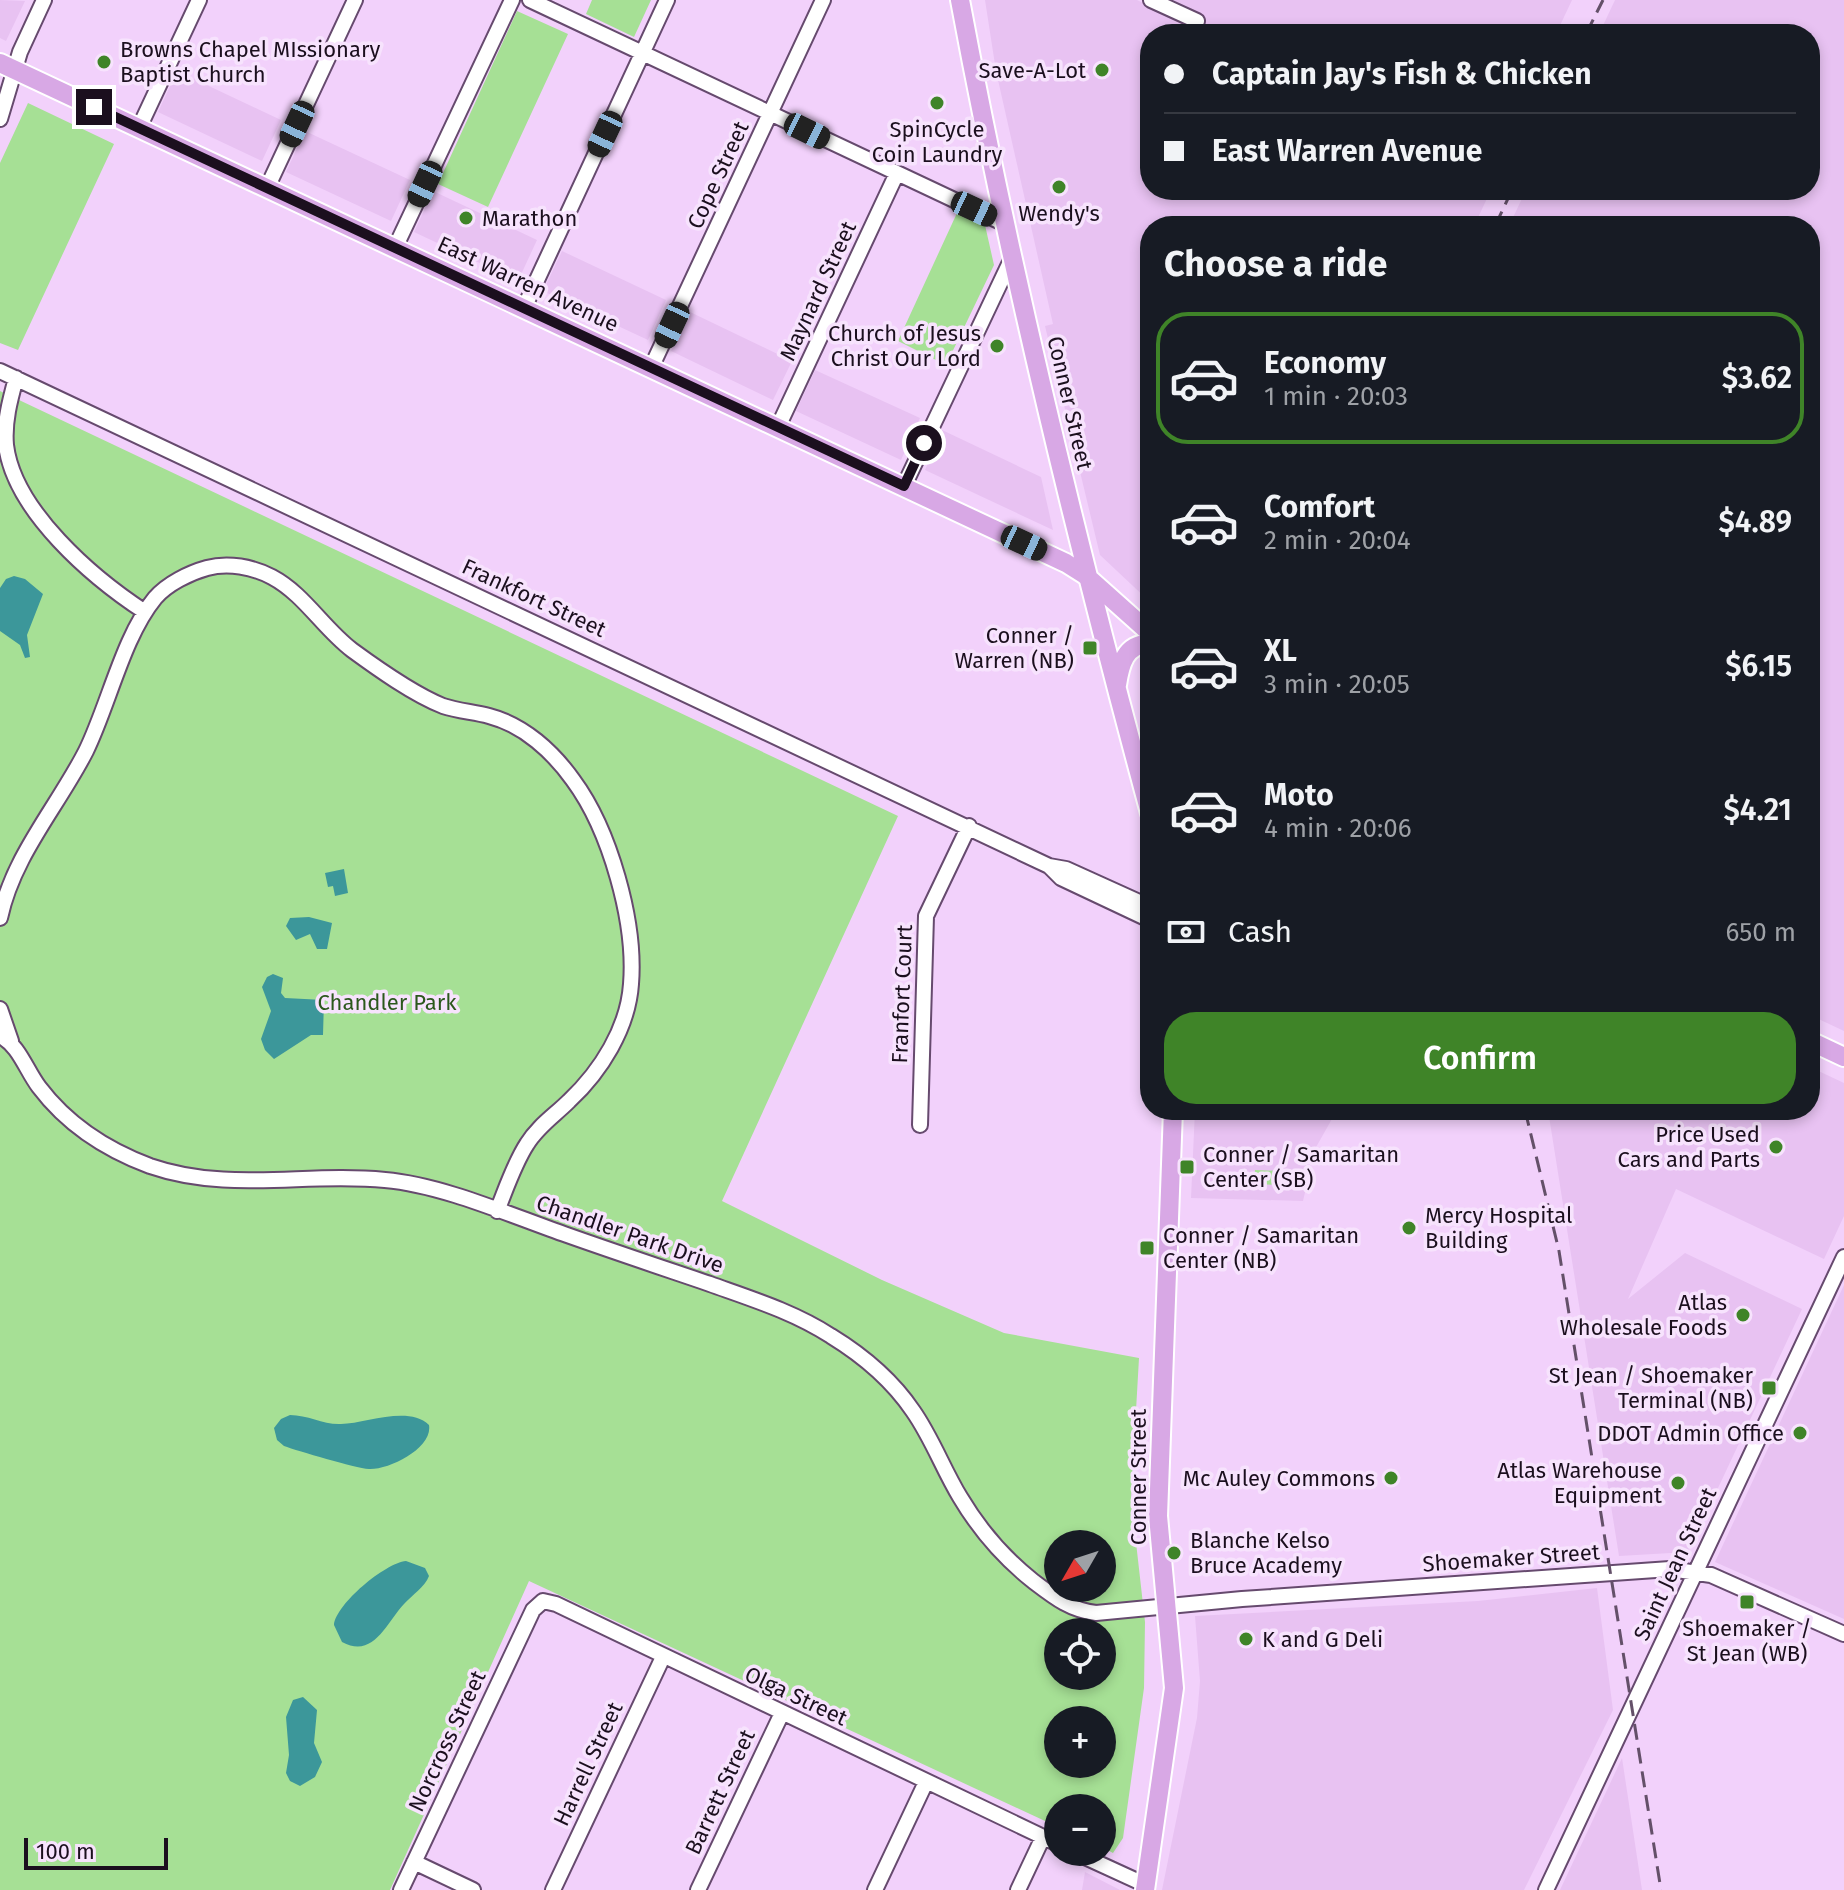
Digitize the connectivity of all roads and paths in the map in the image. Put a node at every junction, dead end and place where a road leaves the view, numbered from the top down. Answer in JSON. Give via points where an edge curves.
{"nodes":[{"id":1,"x":44,"y":0,"type":"edge"},
{"id":2,"x":199,"y":0,"type":"edge"},
{"id":3,"x":355,"y":0,"type":"edge"},
{"id":4,"x":512,"y":0,"type":"edge"},
{"id":5,"x":530,"y":0,"type":"edge"},
{"id":6,"x":667,"y":0,"type":"edge"},
{"id":7,"x":823,"y":0,"type":"edge"},
{"id":8,"x":960,"y":0,"type":"edge"},
{"id":9,"x":1151,"y":0,"type":"edge"},
{"id":10,"x":1197,"y":21,"type":"dead end"},
{"id":11,"x":642,"y":53,"type":"junction"},
{"id":12,"x":7,"y":66,"type":"edge"},
{"id":13,"x":771,"y":113,"type":"junction"},
{"id":14,"x":0,"y":119,"type":"edge"},
{"id":15,"x":139,"y":128,"type":"junction"},
{"id":16,"x":897,"y":173,"type":"junction"},
{"id":17,"x":267,"y":188,"type":"junction"},
{"id":18,"x":1003,"y":223,"type":"junction"},
{"id":19,"x":395,"y":248,"type":"junction"},
{"id":20,"x":1012,"y":258,"type":"junction"},
{"id":21,"x":524,"y":308,"type":"junction"},
{"id":22,"x":651,"y":368,"type":"junction"},
{"id":23,"x":0,"y":371,"type":"edge"},
{"id":24,"x":16,"y":378,"type":"junction"},
{"id":25,"x":778,"y":427,"type":"junction"},
{"id":26,"x":904,"y":486,"type":"junction"},
{"id":27,"x":1085,"y":575,"type":"junction"},
{"id":28,"x":145,"y":612,"type":"junction"},
{"id":29,"x":1140,"y":624,"type":"edge"},
{"id":30,"x":1140,"y":644,"type":"edge"},
{"id":31,"x":1116,"y":688,"type":"junction"},
{"id":32,"x":1140,"y":776,"type":"edge"},
{"id":33,"x":969,"y":826,"type":"junction"},
{"id":34,"x":1049,"y":866,"type":"junction"},
{"id":35,"x":1140,"y":902,"type":"edge"},
{"id":36,"x":1140,"y":915,"type":"edge"},
{"id":37,"x":0,"y":918,"type":"edge"},
{"id":38,"x":0,"y":1009,"type":"edge"},
{"id":39,"x":6,"y":1039,"type":"edge"},
{"id":40,"x":1820,"y":1046,"type":"edge"},
{"id":41,"x":1844,"y":1057,"type":"edge"},
{"id":42,"x":1173,"y":1120,"type":"edge"},
{"id":43,"x":920,"y":1125,"type":"dead end"},
{"id":44,"x":497,"y":1211,"type":"junction"},
{"id":45,"x":1844,"y":1257,"type":"edge"},
{"id":46,"x":1696,"y":1572,"type":"junction"},
{"id":47,"x":1168,"y":1606,"type":"junction"},
{"id":48,"x":533,"y":1610,"type":"joint"},
{"id":49,"x":1844,"y":1634,"type":"edge"},
{"id":50,"x":663,"y":1657,"type":"junction"},
{"id":51,"x":782,"y":1713,"type":"junction"},
{"id":52,"x":926,"y":1782,"type":"junction"},
{"id":53,"x":1043,"y":1837,"type":"joint"},
{"id":54,"x":414,"y":1862,"type":"junction"},
{"id":55,"x":1102,"y":1866,"type":"edge"},
{"id":56,"x":1145,"y":1888,"type":"edge"},
{"id":57,"x":401,"y":1890,"type":"edge"},
{"id":58,"x":473,"y":1890,"type":"edge"},
{"id":59,"x":553,"y":1890,"type":"edge"},
{"id":60,"x":698,"y":1890,"type":"edge"},
{"id":61,"x":875,"y":1890,"type":"edge"},
{"id":62,"x":1018,"y":1890,"type":"edge"},
{"id":63,"x":1546,"y":1890,"type":"edge"}],
"edges":[{"from":1,"to":12,"type":"street"},
{"from":2,"to":15,"type":"street"},
{"from":3,"to":17,"type":"street"},
{"from":4,"to":19,"type":"street"},
{"from":5,"to":11,"type":"street"},
{"from":6,"to":11,"type":"street"},
{"from":7,"to":13,"type":"street","name":"Cope Street"},
{"from":8,"to":18,"type":"main road","name":"Conner Street"},
{"from":9,"to":10,"type":"street"},
{"from":11,"to":13,"type":"street"},
{"from":11,"to":21,"type":"street"},
{"from":12,"to":14,"type":"street"},
{"from":12,"to":15,"type":"main road","name":"East Warren Avenue"},
{"from":13,"to":16,"type":"street"},
{"from":13,"to":22,"type":"street","name":"Cope Street"},
{"from":15,"to":17,"type":"main road","name":"East Warren Avenue"},
{"from":16,"to":18,"type":"street"},
{"from":16,"to":25,"type":"street","name":"Maynard Street"},
{"from":17,"to":19,"type":"main road","name":"East Warren Avenue"},
{"from":18,"to":20,"type":"main road","name":"Conner Street"},
{"from":19,"to":21,"type":"main road","name":"East Warren Avenue"},
{"from":20,"to":26,"type":"street"},
{"from":20,"to":27,"type":"main road","name":"Conner Street"},
{"from":21,"to":22,"type":"main road","name":"East Warren Avenue"},
{"from":22,"to":25,"type":"main road","name":"East Warren Avenue"},
{"from":23,"to":24,"type":"street","name":"Frankfort Street"},
{"from":24,"to":28,"type":"street","via":[[5,429],[18,481],[74,556]]},
{"from":24,"to":33,"type":"street","name":"Frankfort Street"},
{"from":25,"to":26,"type":"main road","name":"East Warren Avenue"},
{"from":26,"to":27,"type":"main road","name":"East Warren Avenue"},
{"from":27,"to":29,"type":"main road","name":"East Warren Avenue"},
{"from":27,"to":31,"type":"main road","name":"Conner Street"},
{"from":28,"to":37,"type":"street","via":[[122,657],[97,728],[8,886]]},
{"from":28,"to":44,"type":"street","via":[[163,591],[199,571],[228,566],[259,571],[287,587],[353,651],[423,695],[503,720],[529,735],[558,761],[585,798],[608,843],[620,886],[632,969],[629,1002],[596,1070],[526,1145]]},
{"from":30,"to":31,"type":"main road","via":[[1124,657]]},
{"from":31,"to":32,"type":"main road","name":"Conner Street"},
{"from":33,"to":34,"type":"street","name":"Frankfort Street"},
{"from":33,"to":43,"type":"street","name":"Franfort Court","via":[[926,916]]},
{"from":34,"to":35,"type":"street"},
{"from":34,"to":36,"type":"street","via":[[1061,878]]},
{"from":38,"to":39,"type":"street"},
{"from":39,"to":44,"type":"street","name":"Chandler Park Drive","via":[[66,1116],[104,1144],[149,1165],[197,1178],[241,1182],[390,1180]]},
{"from":40,"to":41,"type":"main road"},
{"from":42,"to":47,"type":"main road","name":"Conner Street","via":[[1158,1494]]},
{"from":44,"to":47,"type":"street","name":"Chandler Park Drive","via":[[763,1302],[821,1330],[861,1357],[901,1395],[974,1519],[1035,1583],[1082,1611]]},
{"from":45,"to":46,"type":"street","name":"Saint Jean Street"},
{"from":46,"to":47,"type":"street","name":"Shoemaker Street","via":[[1611,1572]]},
{"from":46,"to":49,"type":"street","name":"Shoemaker Street"},
{"from":46,"to":63,"type":"street","name":"Saint Jean Street"},
{"from":47,"to":56,"type":"main road","name":"Conner Street","via":[[1173,1705]]},
{"from":48,"to":50,"type":"street","name":"Olga Street","via":[[549,1601]]},
{"from":48,"to":54,"type":"street","name":"Norcross Street"},
{"from":50,"to":51,"type":"street","name":"Olga Street"},
{"from":50,"to":59,"type":"street","name":"Harrell Street"},
{"from":51,"to":52,"type":"street","name":"Olga Street"},
{"from":51,"to":60,"type":"street","name":"Barrett Street"},
{"from":52,"to":53,"type":"street","name":"Olga Street"},
{"from":52,"to":61,"type":"street"},
{"from":53,"to":62,"type":"street"},
{"from":54,"to":57,"type":"street","name":"Norcross Street"},
{"from":54,"to":58,"type":"street"},
{"from":55,"to":56,"type":"street"}]}
